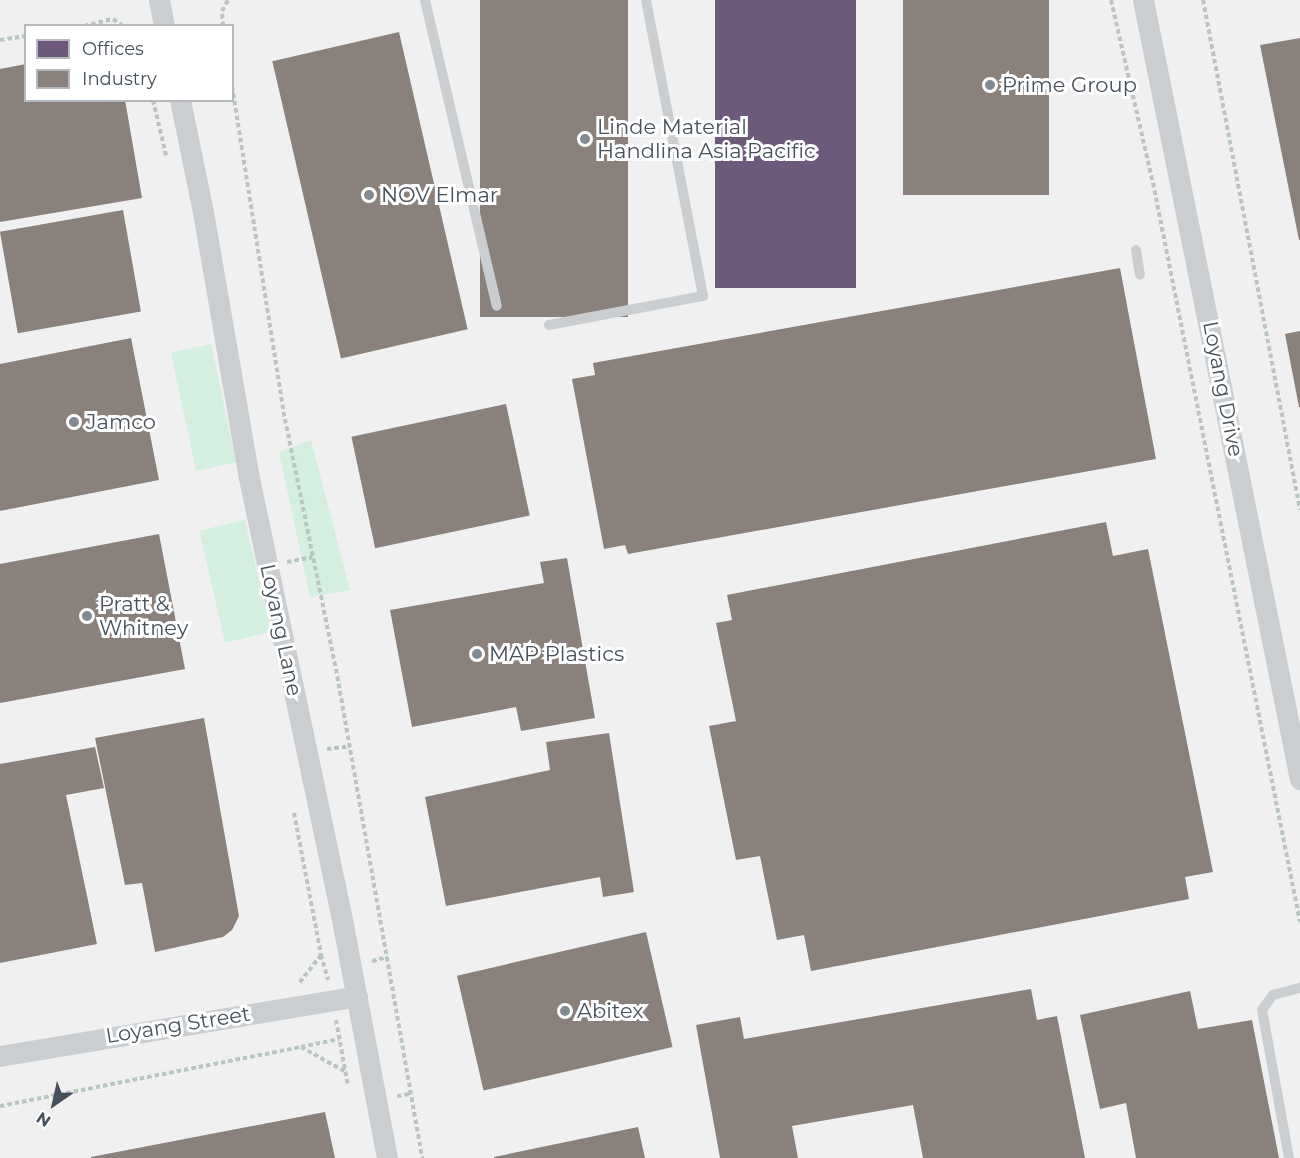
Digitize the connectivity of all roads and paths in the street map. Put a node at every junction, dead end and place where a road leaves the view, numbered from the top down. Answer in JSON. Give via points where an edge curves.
{"nodes":[{"id":1,"x":159,"y":0,"type":"edge"},
{"id":2,"x":228,"y":0,"type":"edge"},
{"id":3,"x":425,"y":0,"type":"edge"},
{"id":4,"x":646,"y":0,"type":"edge"},
{"id":5,"x":1111,"y":0,"type":"edge"},
{"id":6,"x":1143,"y":0,"type":"edge"},
{"id":7,"x":1203,"y":0,"type":"edge"},
{"id":8,"x":92,"y":24,"type":"edge"},
{"id":9,"x":120,"y":24,"type":"edge"},
{"id":10,"x":164,"y":24,"type":"edge"},
{"id":11,"x":223,"y":24,"type":"edge"},
{"id":12,"x":24,"y":36,"type":"edge"},
{"id":13,"x":0,"y":40,"type":"edge"},
{"id":14,"x":234,"y":99,"type":"edge"},
{"id":15,"x":180,"y":102,"type":"edge"},
{"id":16,"x":1136,"y":250,"type":"dead end"},
{"id":17,"x":1140,"y":275,"type":"dead end"},
{"id":18,"x":497,"y":306,"type":"dead end"},
{"id":19,"x":549,"y":326,"type":"dead end"},
{"id":20,"x":1300,"y":510,"type":"edge"},
{"id":21,"x":1295,"y":728,"type":"edge"},
{"id":22,"x":1298,"y":756,"type":"edge"},
{"id":23,"x":1300,"y":779,"type":"edge"},
{"id":24,"x":1300,"y":922,"type":"edge"},
{"id":25,"x":321,"y":955,"type":"dead end"},
{"id":26,"x":1300,"y":988,"type":"edge"},
{"id":27,"x":357,"y":996,"type":"junction"},
{"id":28,"x":332,"y":1000,"type":"junction"},
{"id":29,"x":339,"y":1039,"type":"junction"},
{"id":30,"x":301,"y":1047,"type":"junction"},
{"id":31,"x":0,"y":1056,"type":"edge"},
{"id":32,"x":345,"y":1072,"type":"junction"},
{"id":33,"x":350,"y":1094,"type":"dead end"},
{"id":34,"x":0,"y":1106,"type":"edge"},
{"id":35,"x":387,"y":1158,"type":"edge"},
{"id":36,"x":422,"y":1158,"type":"edge"},
{"id":37,"x":1289,"y":1158,"type":"edge"}],
"edges":[{"from":1,"to":10,"type":"street"},
{"from":2,"to":11,"type":"path","via":[[222,11]]},
{"from":3,"to":18,"type":"lane"},
{"from":4,"to":19,"type":"lane","via":[[703,296]]},
{"from":5,"to":24,"type":"path","via":[[1153,183]]},
{"from":6,"to":21,"type":"street","name":"Loyang Drive"},
{"from":7,"to":20,"type":"path"},
{"from":8,"to":9,"type":"path","via":[[113,19]]},
{"from":12,"to":13,"type":"path"},
{"from":14,"to":36,"type":"path","via":[[285,419],[336,669]]},
{"from":15,"to":27,"type":"street","name":"Loyang Lane","via":[[249,478]]},
{"from":16,"to":17,"type":"lane"},
{"from":21,"to":22,"type":"street","name":"Loyang Drive"},
{"from":22,"to":23,"type":"street","name":"Loyang Drive"},
{"from":25,"to":28,"type":"path"},
{"from":26,"to":37,"type":"lane","via":[[1273,995],[1262,1010]]},
{"from":27,"to":28,"type":"street","name":"Loyang Street"},
{"from":27,"to":35,"type":"street","name":"Loyang Lane"},
{"from":28,"to":29,"type":"path"},
{"from":28,"to":31,"type":"street","name":"Loyang Street"},
{"from":29,"to":30,"type":"path"},
{"from":29,"to":32,"type":"path"},
{"from":30,"to":32,"type":"path"},
{"from":30,"to":34,"type":"path"},
{"from":32,"to":33,"type":"path"}]}
